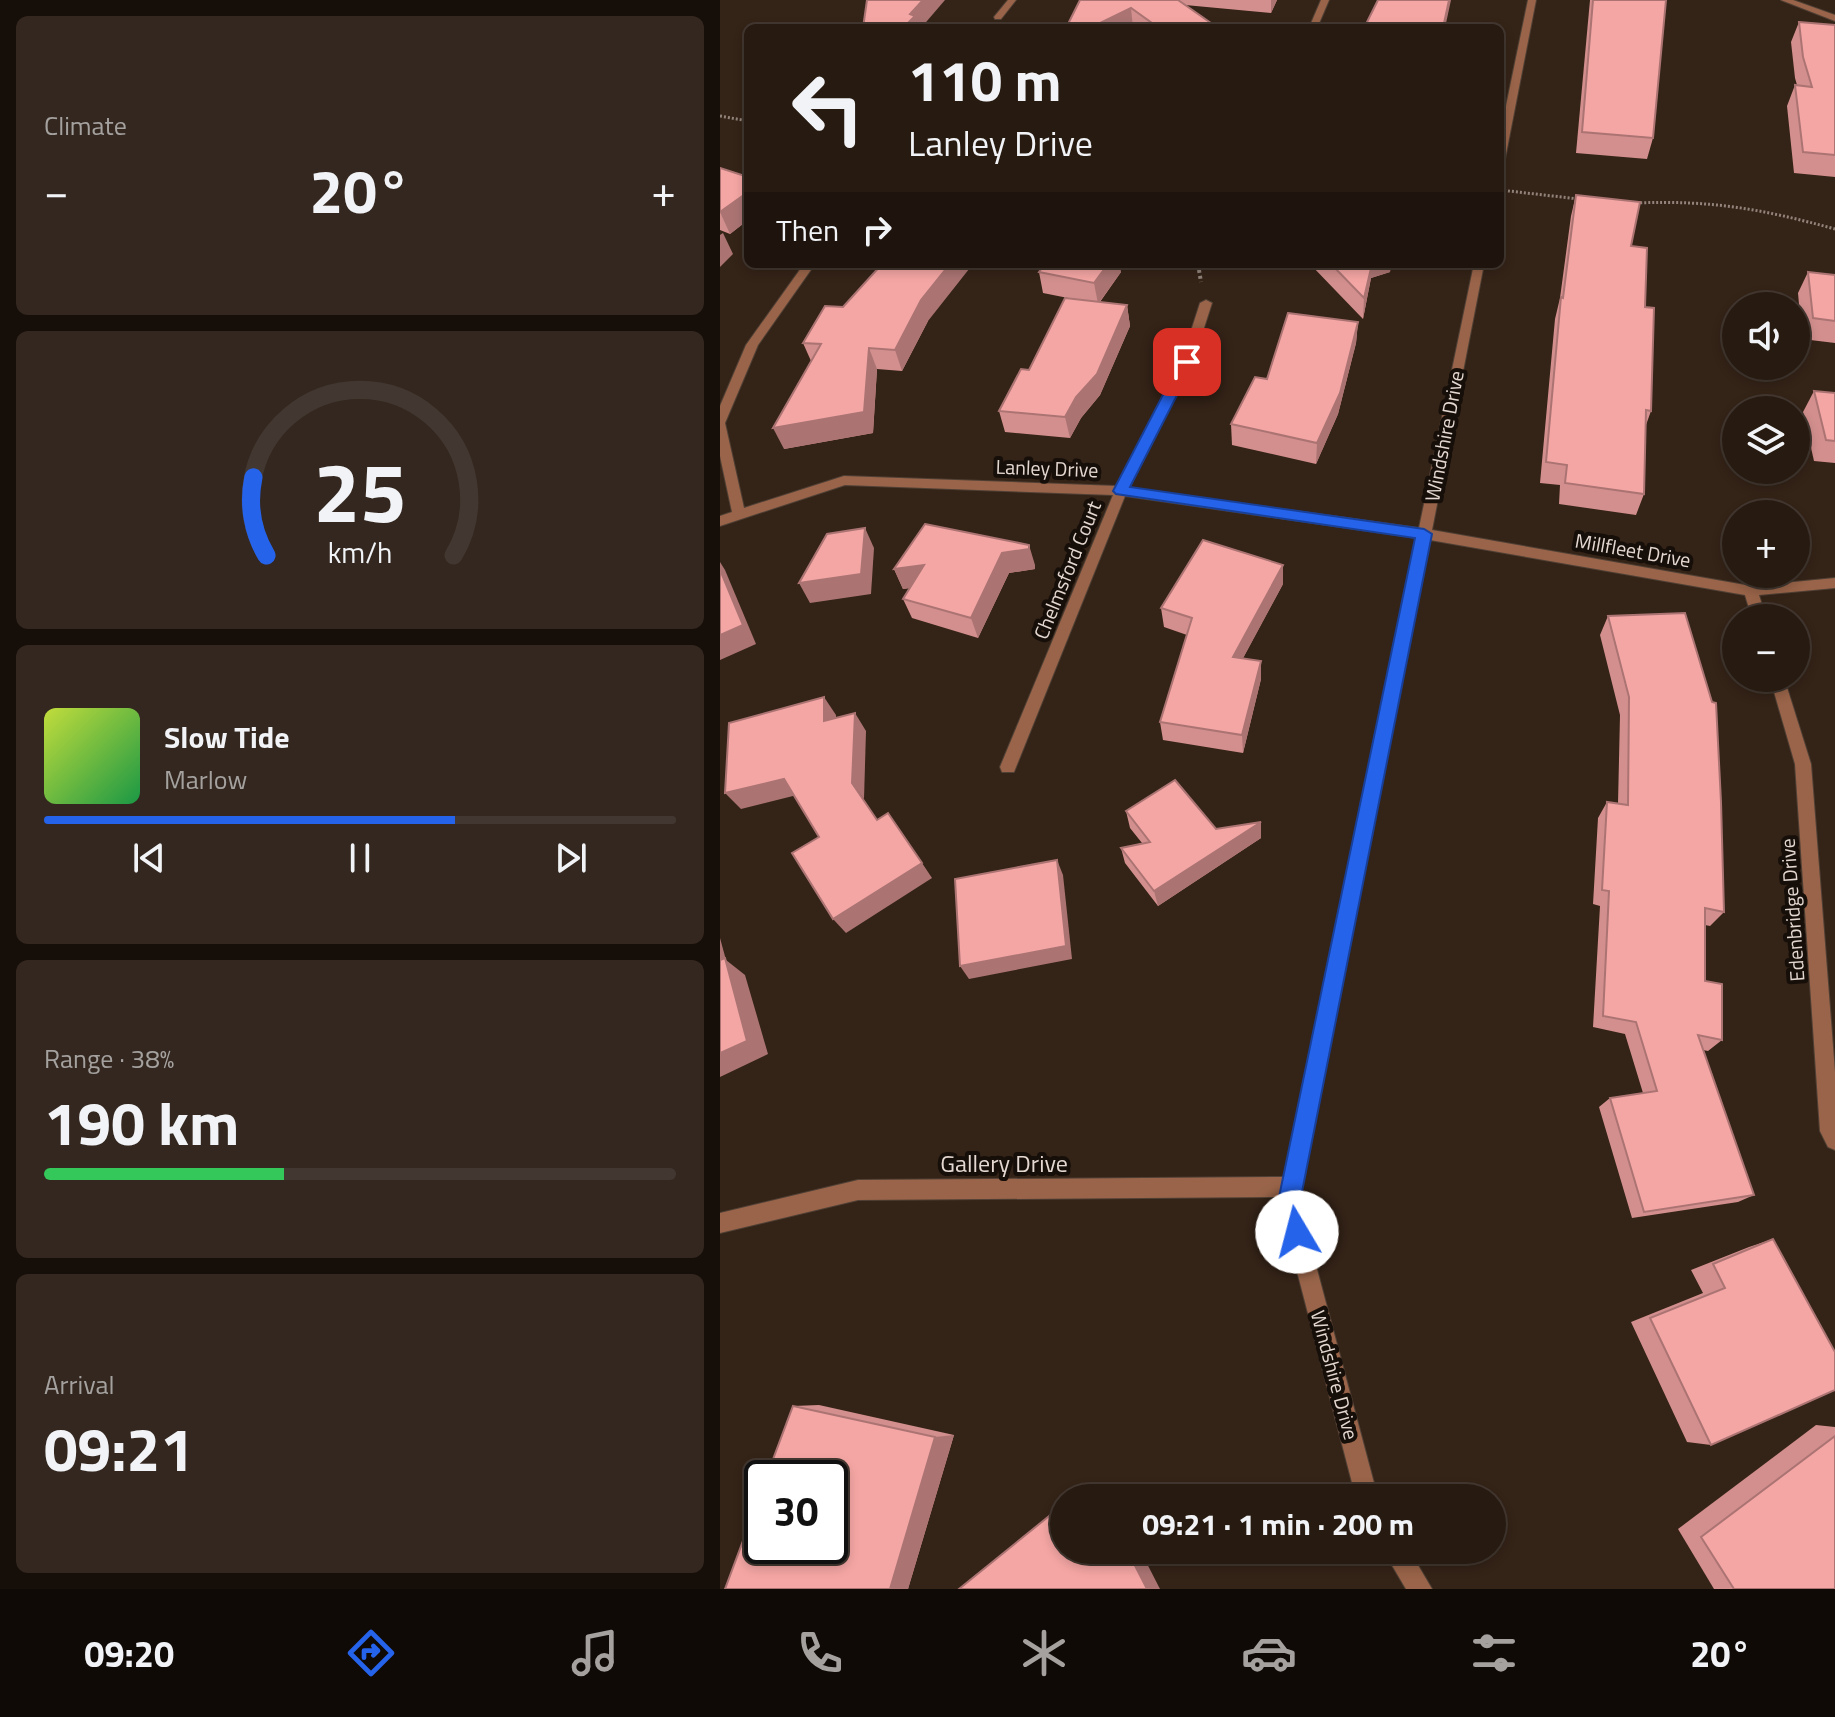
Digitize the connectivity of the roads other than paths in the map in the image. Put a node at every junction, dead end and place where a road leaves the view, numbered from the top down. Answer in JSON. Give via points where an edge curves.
{"nodes":[{"id":1,"x":1012,"y":0,"type":"edge"},
{"id":2,"x":1325,"y":0,"type":"edge"},
{"id":3,"x":1532,"y":0,"type":"edge"},
{"id":4,"x":1785,"y":0,"type":"edge"},
{"id":5,"x":998,"y":17,"type":"dead end"},
{"id":6,"x":1835,"y":18,"type":"edge"},
{"id":7,"x":1315,"y":24,"type":"edge"},
{"id":8,"x":1504,"y":139,"type":"edge"},
{"id":9,"x":807,"y":268,"type":"edge"},
{"id":10,"x":1478,"y":268,"type":"edge"},
{"id":11,"x":1206,"y":303,"type":"dead end"},
{"id":12,"x":720,"y":424,"type":"edge"},
{"id":13,"x":1121,"y":491,"type":"junction"},
{"id":14,"x":739,"y":515,"type":"junction"},
{"id":15,"x":720,"y":521,"type":"edge"},
{"id":16,"x":1424,"y":534,"type":"junction"},
{"id":17,"x":1835,"y":583,"type":"edge"},
{"id":18,"x":1751,"y":591,"type":"junction"},
{"id":19,"x":1755,"y":604,"type":"edge"},
{"id":20,"x":1781,"y":692,"type":"edge"},
{"id":21,"x":1008,"y":767,"type":"dead end"},
{"id":22,"x":1835,"y":1140,"type":"edge"},
{"id":23,"x":1293,"y":1187,"type":"junction"},
{"id":24,"x":720,"y":1223,"type":"edge"},
{"id":25,"x":1363,"y":1484,"type":"edge"},
{"id":26,"x":1404,"y":1564,"type":"edge"},
{"id":27,"x":1420,"y":1589,"type":"edge"}],
"edges":[{"from":1,"to":5,"type":"street"},
{"from":2,"to":7,"type":"street"},
{"from":3,"to":8,"type":"street"},
{"from":4,"to":6,"type":"street"},
{"from":9,"to":12,"type":"street","via":[[752,345]]},
{"from":10,"to":16,"type":"street","name":"Windshire Drive"},
{"from":11,"to":13,"type":"street","name":"Chelmsford Court","via":[[1187,362]]},
{"from":12,"to":14,"type":"street"},
{"from":13,"to":14,"type":"street","name":"Lanley Drive","via":[[844,480]]},
{"from":13,"to":16,"type":"street","name":"Lanley Drive"},
{"from":13,"to":21,"type":"street","name":"Chelmsford Court"},
{"from":14,"to":15,"type":"street","name":"Lanley Drive"},
{"from":16,"to":18,"type":"street","name":"Millfleet Drive"},
{"from":16,"to":23,"type":"street","name":"Windshire Drive"},
{"from":17,"to":18,"type":"street","name":"Millfleet Drive"},
{"from":18,"to":19,"type":"street"},
{"from":20,"to":22,"type":"street","name":"Edenbridge Drive","via":[[1803,764],[1830,1131]]},
{"from":23,"to":24,"type":"street","name":"Gallery Drive","via":[[858,1190]]},
{"from":23,"to":25,"type":"street","name":"Windshire Drive","via":[[1289,1202]]},
{"from":26,"to":27,"type":"street"}]}
